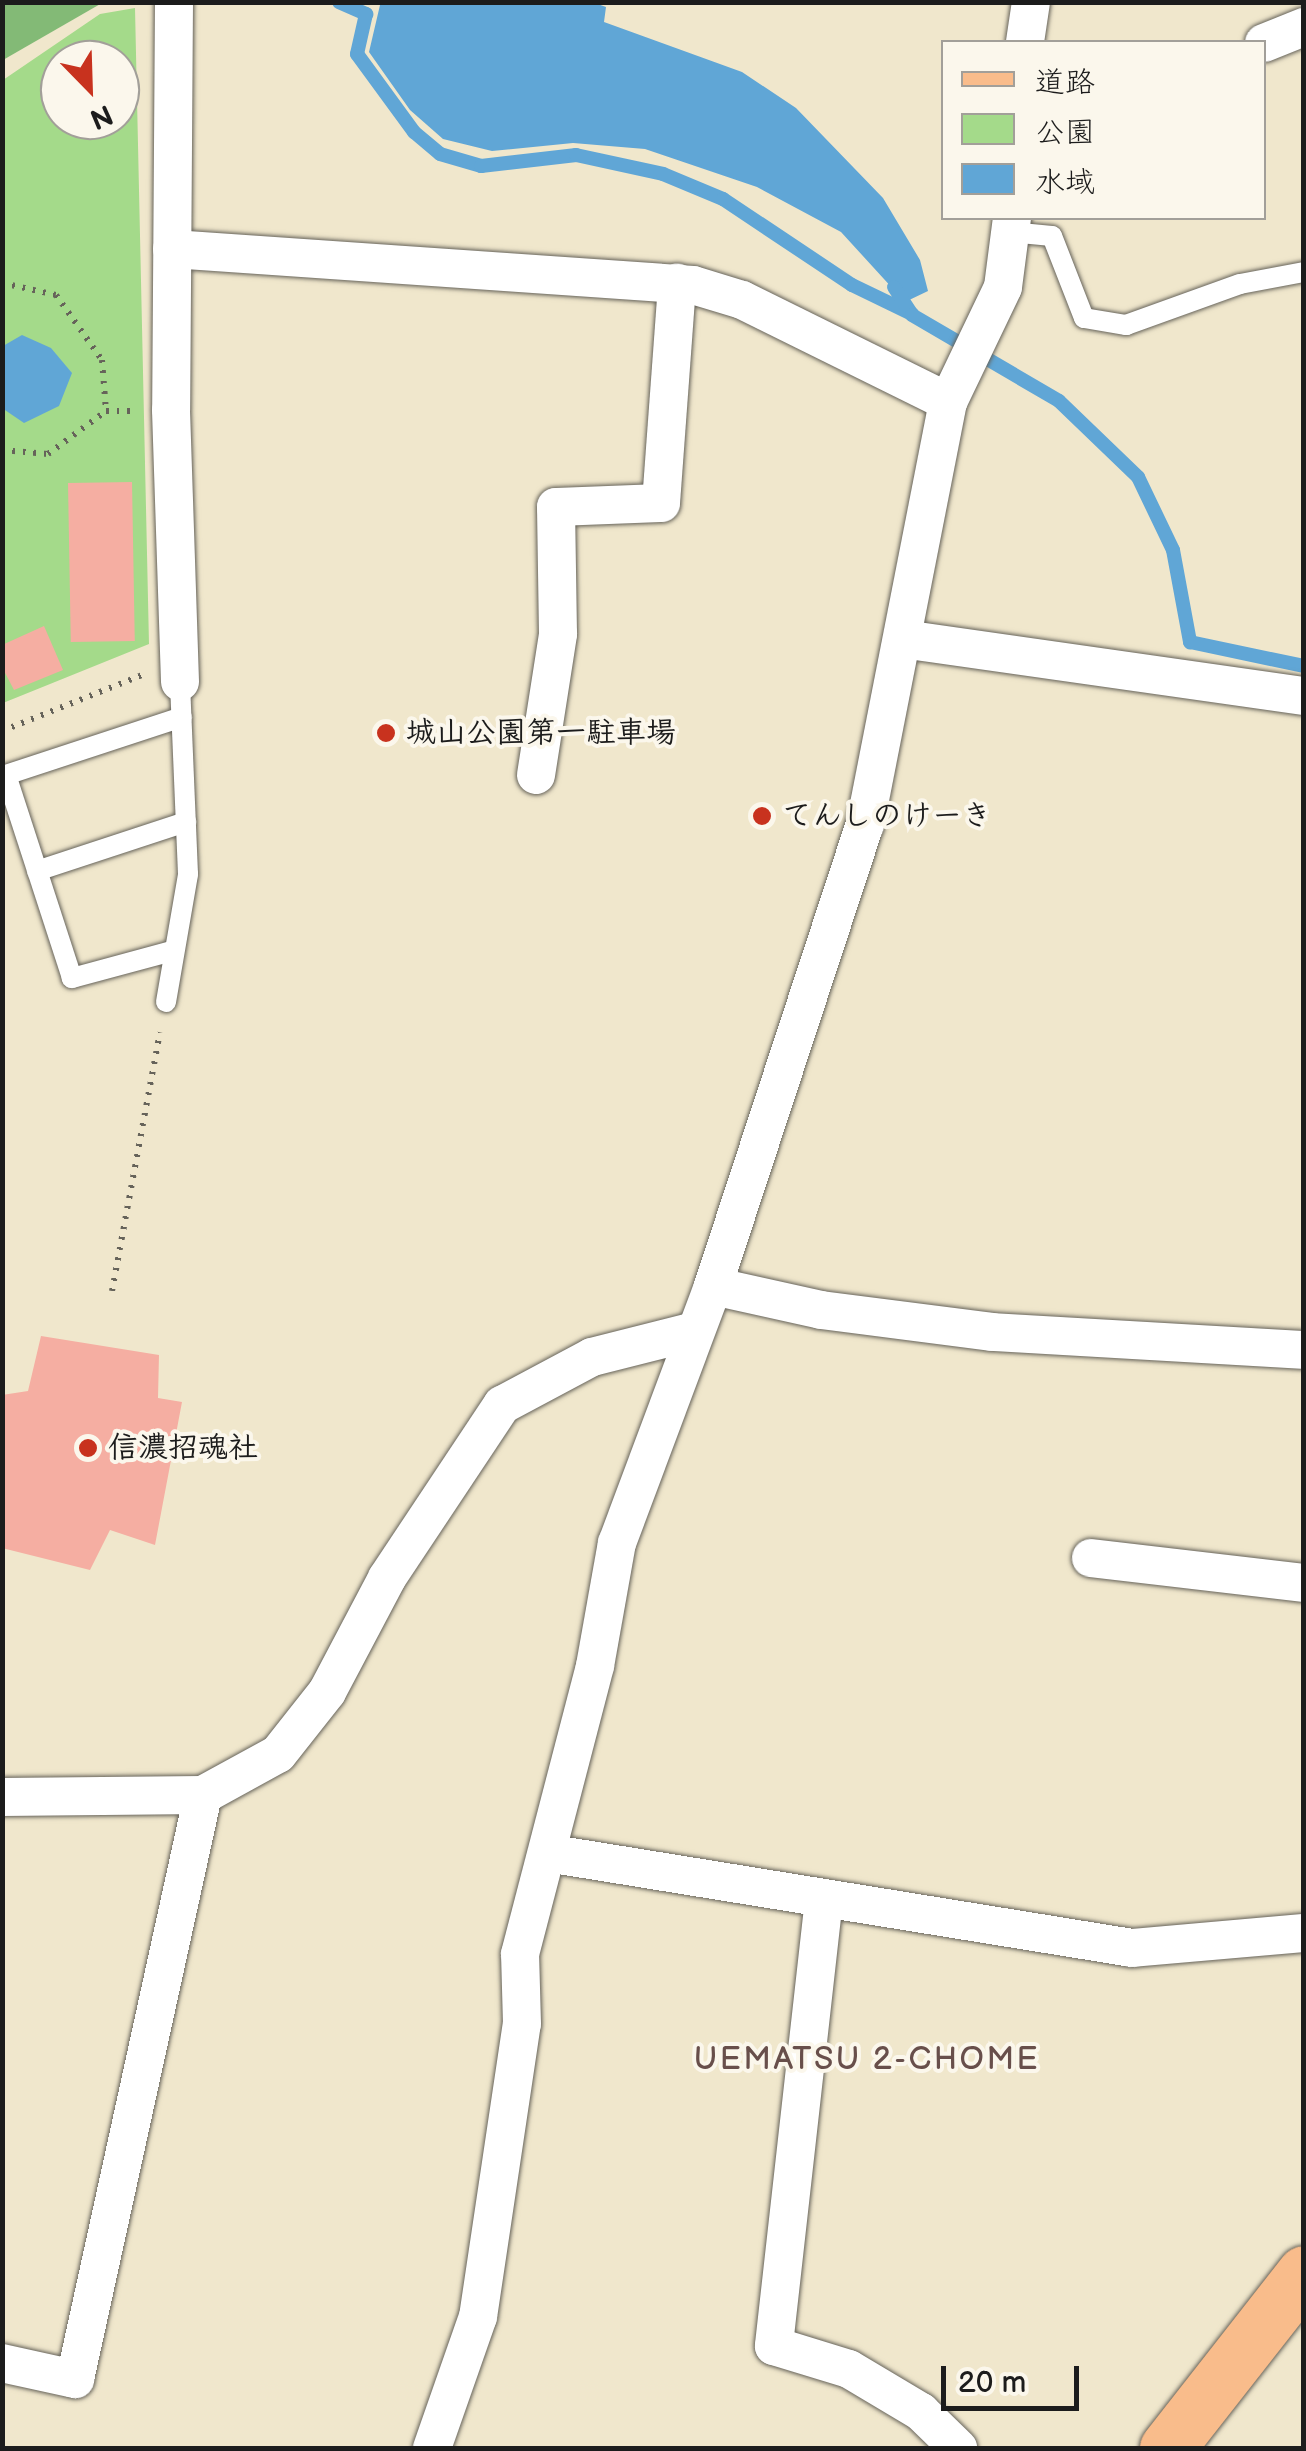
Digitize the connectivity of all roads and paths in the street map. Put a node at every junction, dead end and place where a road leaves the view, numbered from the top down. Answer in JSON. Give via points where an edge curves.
{"nodes":[{"id":1,"x":174,"y":2,"type":"edge"},
{"id":2,"x":1030,"y":2,"type":"edge"},
{"id":3,"x":1304,"y":27,"type":"edge"},
{"id":4,"x":1025,"y":40,"type":"edge"},
{"id":5,"x":1266,"y":43,"type":"edge"},
{"id":6,"x":1011,"y":225,"type":"edge"},
{"id":7,"x":172,"y":250,"type":"junction"},
{"id":8,"x":1304,"y":272,"type":"edge"},
{"id":9,"x":2,"y":283,"type":"edge"},
{"id":10,"x":677,"y":283,"type":"junction"},
{"id":11,"x":948,"y":402,"type":"junction"},
{"id":12,"x":171,"y":410,"type":"junction"},
{"id":13,"x":106,"y":411,"type":"junction"},
{"id":14,"x":2,"y":450,"type":"edge"},
{"id":15,"x":903,"y":638,"type":"junction"},
{"id":16,"x":181,"y":686,"type":"junction"},
{"id":17,"x":1304,"y":696,"type":"edge"},
{"id":18,"x":2,"y":731,"type":"edge"},
{"id":19,"x":536,"y":775,"type":"dead end"},
{"id":20,"x":186,"y":822,"type":"junction"},
{"id":21,"x":38,"y":871,"type":"junction"},
{"id":22,"x":172,"y":950,"type":"junction"},
{"id":23,"x":166,"y":1002,"type":"joint"},
{"id":24,"x":713,"y":1286,"type":"junction"},
{"id":25,"x":112,"y":1291,"type":"dead end"},
{"id":26,"x":691,"y":1332,"type":"junction"},
{"id":27,"x":1304,"y":1350,"type":"edge"},
{"id":28,"x":1091,"y":1558,"type":"dead end"},
{"id":29,"x":1304,"y":1583,"type":"edge"},
{"id":30,"x":203,"y":1795,"type":"junction"},
{"id":31,"x":2,"y":1797,"type":"edge"},
{"id":32,"x":547,"y":1852,"type":"junction"},
{"id":33,"x":824,"y":1898,"type":"junction"},
{"id":34,"x":1304,"y":1934,"type":"edge"},
{"id":35,"x":1304,"y":2273,"type":"edge"},
{"id":36,"x":2,"y":2363,"type":"edge"},
{"id":37,"x":432,"y":2448,"type":"edge"},
{"id":38,"x":958,"y":2448,"type":"edge"},
{"id":39,"x":1167,"y":2448,"type":"edge"}],
"edges":[{"from":1,"to":7,"type":"street"},
{"from":2,"to":4,"type":"street"},
{"from":3,"to":5,"type":"street"},
{"from":6,"to":8,"type":"lane","via":[[1052,236],[1084,318],[1126,325],[1240,284]]},
{"from":6,"to":11,"type":"street","via":[[1003,287]]},
{"from":7,"to":10,"type":"street"},
{"from":7,"to":12,"type":"street"},
{"from":9,"to":13,"type":"path","via":[[56,294],[102,360]]},
{"from":10,"to":11,"type":"street","via":[[742,300]]},
{"from":10,"to":19,"type":"street","via":[[662,504],[556,507],[558,634]]},
{"from":11,"to":15,"type":"street"},
{"from":12,"to":13,"type":"path"},
{"from":12,"to":16,"type":"street"},
{"from":13,"to":14,"type":"path","via":[[48,454]]},
{"from":15,"to":17,"type":"street"},
{"from":15,"to":24,"type":"street","via":[[865,825]]},
{"from":16,"to":18,"type":"path"},
{"from":16,"to":20,"type":"lane"},
{"from":16,"to":21,"type":"lane","via":[[6,775]]},
{"from":20,"to":21,"type":"lane"},
{"from":20,"to":22,"type":"lane","via":[[188,874]]},
{"from":21,"to":22,"type":"lane","via":[[72,978]]},
{"from":22,"to":23,"type":"lane"},
{"from":23,"to":25,"type":"path"},
{"from":24,"to":26,"type":"street"},
{"from":24,"to":27,"type":"street","via":[[821,1310],[992,1332]]},
{"from":26,"to":30,"type":"street","via":[[592,1358],[502,1405],[387,1578],[328,1692],[278,1754]]},
{"from":26,"to":32,"type":"street","via":[[617,1543],[595,1666]]},
{"from":28,"to":29,"type":"street"},
{"from":30,"to":31,"type":"street"},
{"from":30,"to":36,"type":"street","via":[[74,2378]]},
{"from":32,"to":33,"type":"street"},
{"from":32,"to":37,"type":"street","via":[[520,1954],[522,2024],[478,2317]]},
{"from":33,"to":34,"type":"street","via":[[1132,1948]]},
{"from":33,"to":38,"type":"street","via":[[774,2346],[849,2369],[921,2412]]},
{"from":35,"to":39,"type":"main road"}]}
